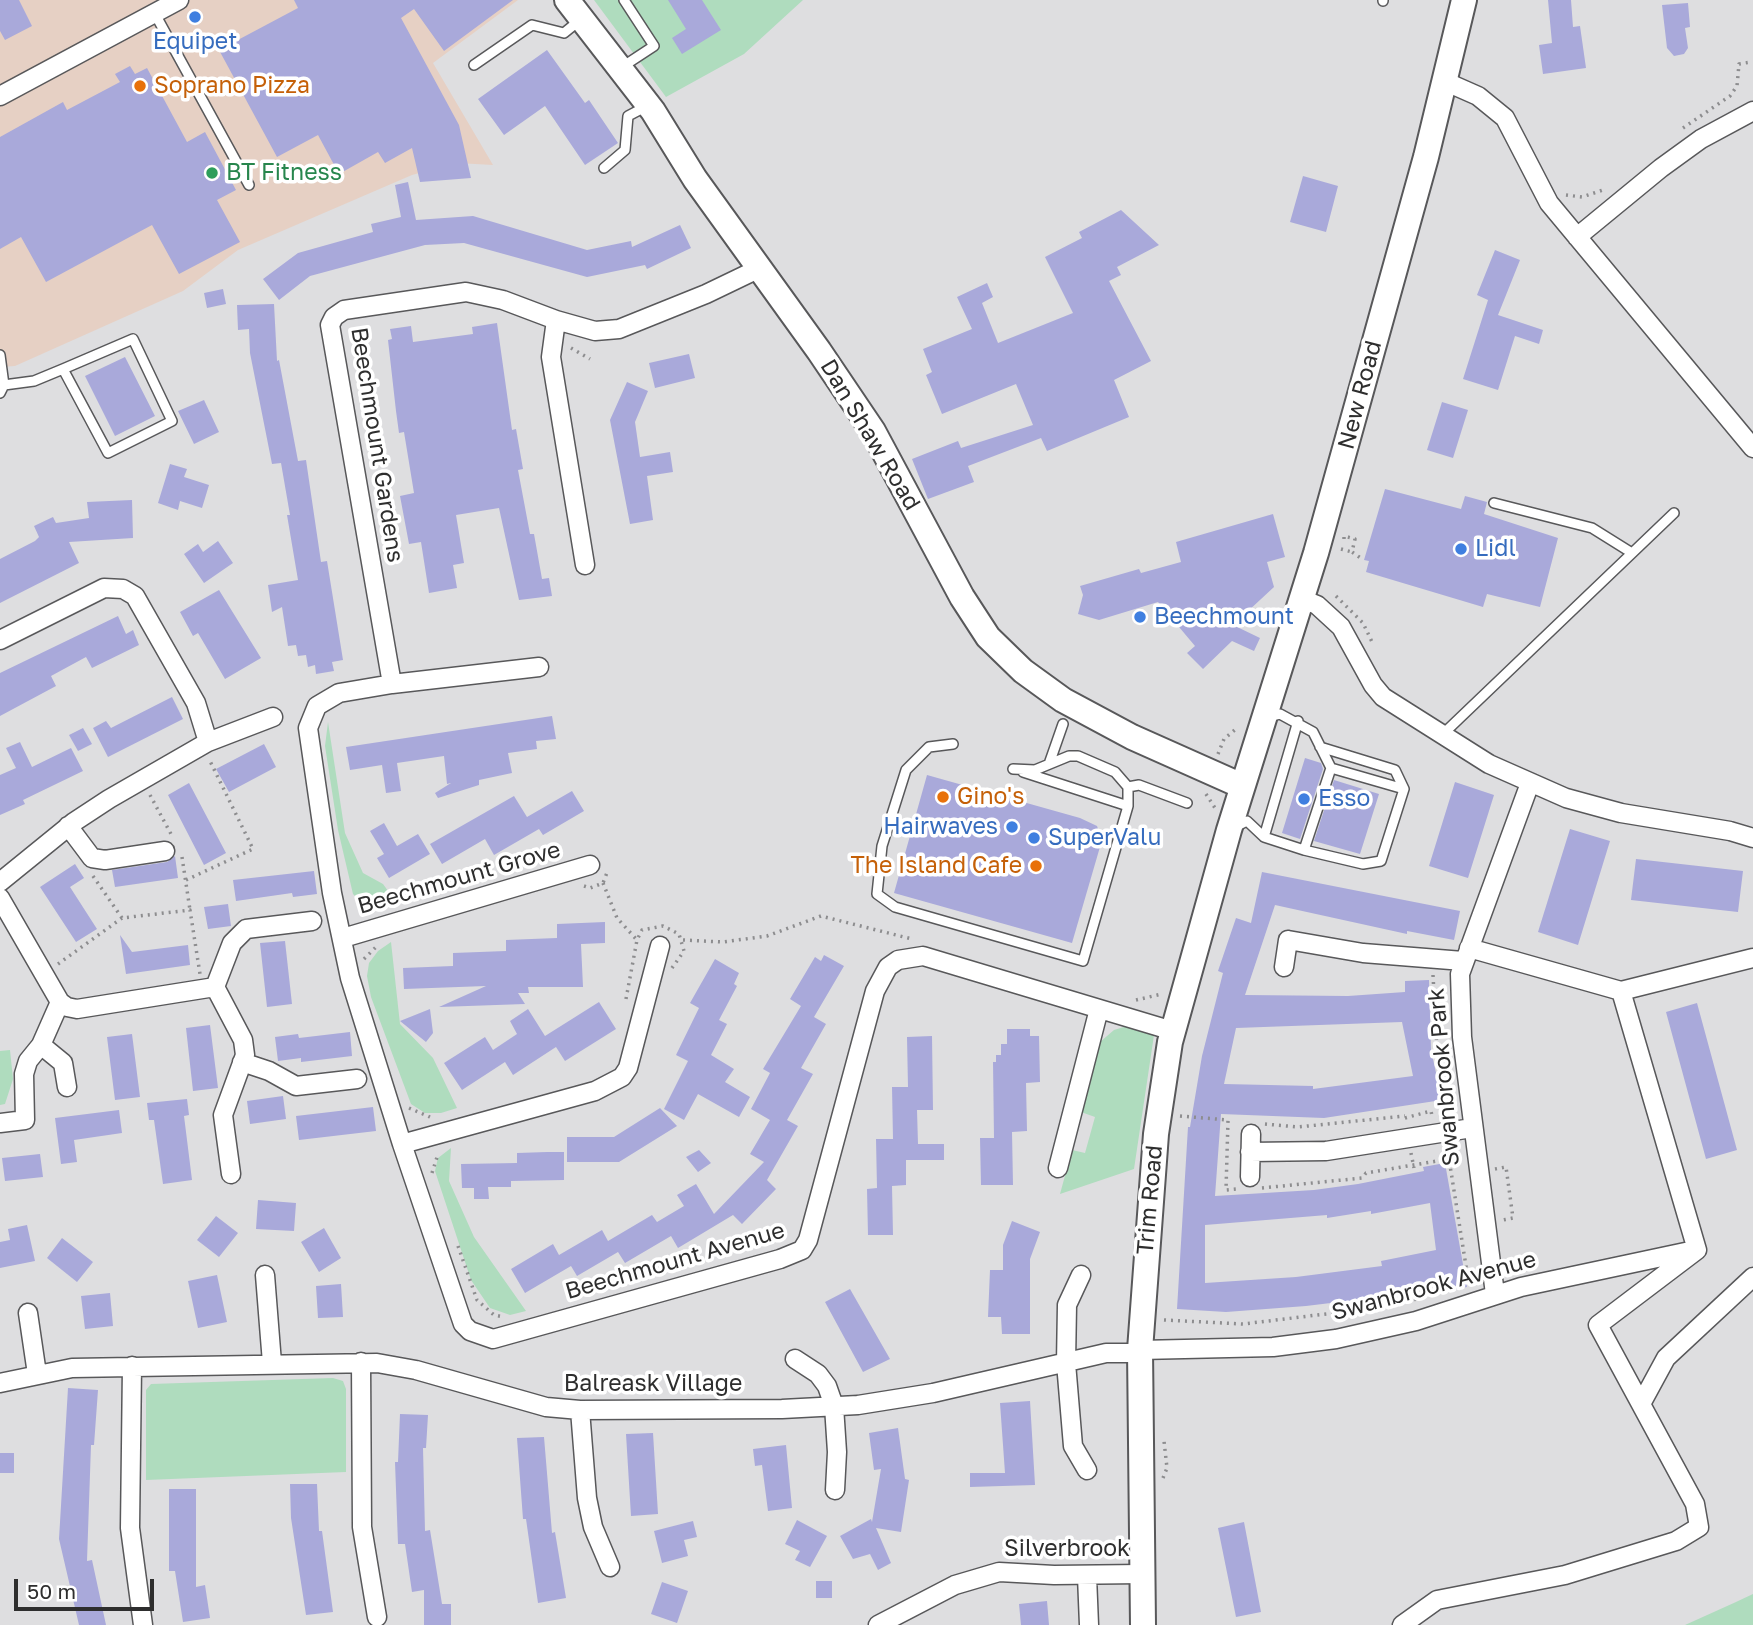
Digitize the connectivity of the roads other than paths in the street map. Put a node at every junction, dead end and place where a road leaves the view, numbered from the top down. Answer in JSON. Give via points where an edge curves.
{"nodes":[{"id":1,"x":179,"y":0,"type":"edge"},
{"id":2,"x":625,"y":0,"type":"edge"},
{"id":3,"x":1464,"y":0,"type":"edge"},
{"id":4,"x":574,"y":9,"type":"edge"},
{"id":5,"x":155,"y":14,"type":"junction"},
{"id":6,"x":474,"y":65,"type":"dead end"},
{"id":7,"x":620,"y":68,"type":"junction"},
{"id":8,"x":1444,"y":81,"type":"junction"},
{"id":9,"x":0,"y":96,"type":"edge"},
{"id":10,"x":648,"y":105,"type":"junction"},
{"id":11,"x":1753,"y":111,"type":"edge"},
{"id":12,"x":604,"y":168,"type":"dead end"},
{"id":13,"x":249,"y":185,"type":"dead end"},
{"id":14,"x":1577,"y":237,"type":"junction"},
{"id":15,"x":758,"y":269,"type":"junction"},
{"id":16,"x":556,"y":320,"type":"junction"},
{"id":17,"x":0,"y":355,"type":"edge"},
{"id":18,"x":63,"y":369,"type":"junction"},
{"id":19,"x":2,"y":389,"type":"edge"},
{"id":20,"x":1753,"y":448,"type":"edge"},
{"id":21,"x":1494,"y":503,"type":"dead end"},
{"id":22,"x":1674,"y":513,"type":"dead end"},
{"id":23,"x":1632,"y":553,"type":"junction"},
{"id":24,"x":585,"y":565,"type":"dead end"},
{"id":25,"x":1302,"y":599,"type":"junction"},
{"id":26,"x":0,"y":640,"type":"edge"},
{"id":27,"x":539,"y":667,"type":"dead end"},
{"id":28,"x":392,"y":684,"type":"junction"},
{"id":29,"x":273,"y":717,"type":"dead end"},
{"id":30,"x":1298,"y":721,"type":"junction"},
{"id":31,"x":1254,"y":722,"type":"junction"},
{"id":32,"x":1063,"y":724,"type":"dead end"},
{"id":33,"x":1441,"y":736,"type":"junction"},
{"id":34,"x":205,"y":744,"type":"junction"},
{"id":35,"x":953,"y":744,"type":"dead end"},
{"id":36,"x":1320,"y":747,"type":"junction"},
{"id":37,"x":1049,"y":764,"type":"junction"},
{"id":38,"x":1331,"y":768,"type":"junction"},
{"id":39,"x":1530,"y":783,"type":"junction"},
{"id":40,"x":1242,"y":786,"type":"junction"},
{"id":41,"x":1128,"y":787,"type":"junction"},
{"id":42,"x":1404,"y":789,"type":"junction"},
{"id":43,"x":1187,"y":803,"type":"dead end"},
{"id":44,"x":1128,"y":806,"type":"junction"},
{"id":45,"x":1223,"y":823,"type":"junction"},
{"id":46,"x":68,"y":827,"type":"junction"},
{"id":47,"x":1264,"y":837,"type":"junction"},
{"id":48,"x":1753,"y":838,"type":"edge"},
{"id":49,"x":1304,"y":850,"type":"junction"},
{"id":50,"x":166,"y":851,"type":"dead end"},
{"id":51,"x":590,"y":865,"type":"dead end"},
{"id":52,"x":0,"y":882,"type":"edge"},
{"id":53,"x":0,"y":898,"type":"edge"},
{"id":54,"x":312,"y":921,"type":"dead end"},
{"id":55,"x":343,"y":938,"type":"junction"},
{"id":56,"x":660,"y":946,"type":"dead end"},
{"id":57,"x":1753,"y":958,"type":"edge"},
{"id":58,"x":1464,"y":960,"type":"junction"},
{"id":59,"x":1284,"y":967,"type":"dead end"},
{"id":60,"x":208,"y":988,"type":"junction"},
{"id":61,"x":1621,"y":991,"type":"junction"},
{"id":62,"x":60,"y":1002,"type":"junction"},
{"id":63,"x":1098,"y":1009,"type":"junction"},
{"id":64,"x":1173,"y":1031,"type":"junction"},
{"id":65,"x":41,"y":1045,"type":"junction"},
{"id":66,"x":242,"y":1062,"type":"junction"},
{"id":67,"x":356,"y":1079,"type":"dead end"},
{"id":68,"x":67,"y":1087,"type":"dead end"},
{"id":69,"x":0,"y":1123,"type":"edge"},
{"id":70,"x":1249,"y":1126,"type":"road end"},
{"id":71,"x":1472,"y":1128,"type":"junction"},
{"id":72,"x":402,"y":1144,"type":"junction"},
{"id":73,"x":1251,"y":1152,"type":"junction"},
{"id":74,"x":1058,"y":1168,"type":"dead end"},
{"id":75,"x":231,"y":1174,"type":"dead end"},
{"id":76,"x":1250,"y":1177,"type":"dead end"},
{"id":77,"x":1697,"y":1250,"type":"junction"},
{"id":78,"x":265,"y":1275,"type":"dead end"},
{"id":79,"x":1081,"y":1275,"type":"dead end"},
{"id":80,"x":1753,"y":1277,"type":"edge"},
{"id":81,"x":1495,"y":1294,"type":"junction"},
{"id":82,"x":28,"y":1313,"type":"dead end"},
{"id":83,"x":1140,"y":1352,"type":"junction"},
{"id":84,"x":795,"y":1359,"type":"dead end"},
{"id":85,"x":361,"y":1362,"type":"junction"},
{"id":86,"x":272,"y":1363,"type":"junction"},
{"id":87,"x":1066,"y":1363,"type":"junction"},
{"id":88,"x":132,"y":1366,"type":"junction"},
{"id":89,"x":37,"y":1374,"type":"junction"},
{"id":90,"x":0,"y":1383,"type":"edge"},
{"id":91,"x":1641,"y":1404,"type":"junction"},
{"id":92,"x":834,"y":1406,"type":"junction"},
{"id":93,"x":580,"y":1410,"type":"junction"},
{"id":94,"x":1087,"y":1470,"type":"dead end"},
{"id":95,"x":835,"y":1490,"type":"dead end"},
{"id":96,"x":610,"y":1567,"type":"dead end"},
{"id":97,"x":1142,"y":1574,"type":"junction"},
{"id":98,"x":1087,"y":1576,"type":"junction"},
{"id":99,"x":377,"y":1618,"type":"dead end"},
{"id":100,"x":143,"y":1625,"type":"edge"},
{"id":101,"x":878,"y":1625,"type":"edge"},
{"id":102,"x":1089,"y":1625,"type":"edge"},
{"id":103,"x":1143,"y":1625,"type":"edge"},
{"id":104,"x":1402,"y":1625,"type":"edge"}],
"edges":[{"from":1,"to":5,"type":"street"},
{"from":2,"to":7,"type":"lane","via":[[654,46]]},
{"from":3,"to":8,"type":"main road","name":"New Road"},
{"from":4,"to":6,"type":"lane","via":[[564,33],[532,25]]},
{"from":4,"to":7,"type":"main road","name":"Dan Shaw Road"},
{"from":5,"to":9,"type":"street"},
{"from":5,"to":13,"type":"lane"},
{"from":7,"to":10,"type":"main road","name":"Dan Shaw Road"},
{"from":8,"to":14,"type":"street","via":[[1478,96],[1505,118],[1549,203]]},
{"from":8,"to":25,"type":"main road","name":"New Road"},
{"from":10,"to":12,"type":"lane","via":[[628,116],[625,150]]},
{"from":10,"to":15,"type":"main road","name":"Dan Shaw Road"},
{"from":11,"to":14,"type":"street","via":[[1701,139]]},
{"from":14,"to":20,"type":"street"},
{"from":15,"to":16,"type":"street","via":[[620,329],[595,331]]},
{"from":15,"to":40,"type":"main road","name":"Dan Shaw Road","via":[[873,431],[962,597],[1002,653],[1042,686],[1096,719]]},
{"from":16,"to":24,"type":"street","via":[[551,357]]},
{"from":16,"to":28,"type":"street","name":"Beechmount Gardens","via":[[466,292],[344,310],[332,322],[331,341]]},
{"from":17,"to":19,"type":"lane"},
{"from":18,"to":18,"type":"lane","via":[[133,339],[172,421],[108,453]]},
{"from":18,"to":19,"type":"lane"},
{"from":21,"to":23,"type":"lane","via":[[1592,528]]},
{"from":22,"to":23,"type":"lane"},
{"from":23,"to":33,"type":"lane"},
{"from":25,"to":31,"type":"main road","name":"New Road"},
{"from":25,"to":33,"type":"street","via":[[1317,605],[1341,627],[1383,697]]},
{"from":26,"to":34,"type":"street","via":[[104,588],[123,589],[135,596],[196,703]]},
{"from":27,"to":28,"type":"street","name":"Beechmount Avenue"},
{"from":28,"to":55,"type":"street","name":"Beechmount Avenue","via":[[325,699],[310,716],[332,894]]},
{"from":29,"to":34,"type":"street"},
{"from":30,"to":31,"type":"lane","via":[[1280,714]]},
{"from":30,"to":36,"type":"lane","via":[[1313,732]]},
{"from":30,"to":47,"type":"lane"},
{"from":31,"to":40,"type":"main road","name":"New Road"},
{"from":32,"to":37,"type":"lane"},
{"from":33,"to":39,"type":"street"},
{"from":34,"to":46,"type":"street"},
{"from":35,"to":44,"type":"lane","via":[[929,747],[903,777],[881,846],[876,887],[882,900],[895,907],[1083,961]]},
{"from":36,"to":38,"type":"lane"},
{"from":36,"to":42,"type":"lane","via":[[1395,770]]},
{"from":37,"to":41,"type":"lane","via":[[1078,756],[1115,772]]},
{"from":37,"to":44,"type":"lane","via":[[1035,770],[1013,769]]},
{"from":38,"to":42,"type":"lane"},
{"from":38,"to":49,"type":"lane"},
{"from":39,"to":48,"type":"street","via":[[1621,813]]},
{"from":39,"to":58,"type":"street","name":"Swanbrook Park"},
{"from":40,"to":45,"type":"main road","name":"Trim Road"},
{"from":41,"to":43,"type":"lane","via":[[1139,785]]},
{"from":41,"to":44,"type":"lane"},
{"from":42,"to":49,"type":"lane","via":[[1381,861],[1363,864]]},
{"from":45,"to":47,"type":"lane","via":[[1247,821]]},
{"from":45,"to":64,"type":"main road","name":"Trim Road"},
{"from":46,"to":50,"type":"street","via":[[92,858]]},
{"from":46,"to":52,"type":"street"},
{"from":47,"to":49,"type":"lane"},
{"from":51,"to":55,"type":"street","name":"Beechmount Grove"},
{"from":53,"to":62,"type":"street"},
{"from":54,"to":60,"type":"street","via":[[246,929],[232,943]]},
{"from":55,"to":72,"type":"street","name":"Beechmount Avenue","via":[[350,978]]},
{"from":56,"to":72,"type":"street","via":[[628,1069],[622,1077],[595,1091]]},
{"from":57,"to":61,"type":"street"},
{"from":58,"to":59,"type":"street","via":[[1363,953],[1289,940]]},
{"from":58,"to":61,"type":"street"},
{"from":58,"to":71,"type":"street","name":"Swanbrook Park","via":[[1462,1037]]},
{"from":60,"to":62,"type":"street","via":[[77,1009]]},
{"from":60,"to":66,"type":"street","via":[[243,1040]]},
{"from":61,"to":77,"type":"street"},
{"from":62,"to":65,"type":"street"},
{"from":63,"to":64,"type":"street","name":"Beechmount Avenue"},
{"from":63,"to":72,"type":"street","name":"Beechmount Avenue","via":[[923,956],[898,960],[888,967],[875,991],[802,1250],[493,1339],[482,1338],[463,1324]]},
{"from":63,"to":74,"type":"street"},
{"from":64,"to":83,"type":"main road","name":"Trim Road","via":[[1156,1134]]},
{"from":65,"to":68,"type":"street","via":[[63,1063]]},
{"from":65,"to":69,"type":"street","via":[[24,1074],[25,1120]]},
{"from":66,"to":67,"type":"street","via":[[296,1087]]},
{"from":66,"to":75,"type":"street","via":[[223,1115]]},
{"from":70,"to":73,"type":"street"},
{"from":71,"to":73,"type":"street","via":[[1326,1151]]},
{"from":71,"to":81,"type":"street","name":"Swanbrook Park"},
{"from":73,"to":76,"type":"street"},
{"from":77,"to":81,"type":"street","name":"Swanbrook Avenue"},
{"from":77,"to":91,"type":"street","via":[[1598,1325]]},
{"from":78,"to":86,"type":"street"},
{"from":79,"to":87,"type":"street","via":[[1067,1305]]},
{"from":80,"to":91,"type":"street","via":[[1666,1358]]},
{"from":81,"to":83,"type":"street","name":"Swanbrook Avenue","via":[[1416,1321],[1336,1339],[1273,1347]]},
{"from":82,"to":89,"type":"street"},
{"from":83,"to":87,"type":"street","name":"Balreask Village","via":[[1106,1353]]},
{"from":83,"to":97,"type":"main road","name":"Trim Road"},
{"from":84,"to":92,"type":"street","via":[[822,1380]]},
{"from":85,"to":86,"type":"street","name":"Balreask Village"},
{"from":85,"to":93,"type":"street","name":"Balreask Village","via":[[416,1370],[546,1407]]},
{"from":85,"to":99,"type":"street","via":[[362,1527]]},
{"from":86,"to":88,"type":"street","name":"Balreask Village"},
{"from":87,"to":92,"type":"street","name":"Balreask Village","via":[[933,1393]]},
{"from":87,"to":94,"type":"street","via":[[1073,1446]]},
{"from":88,"to":89,"type":"street","name":"Balreask Village"},
{"from":88,"to":100,"type":"street","via":[[130,1528]]},
{"from":89,"to":90,"type":"street","name":"Balreask Village"},
{"from":91,"to":104,"type":"street","via":[[1695,1504],[1699,1527],[1676,1541],[1565,1575],[1437,1600]]},
{"from":92,"to":93,"type":"street","name":"Balreask Village"},
{"from":92,"to":95,"type":"street"},
{"from":93,"to":96,"type":"street","via":[[587,1498]]},
{"from":97,"to":98,"type":"street","name":"Silverbrook"},
{"from":97,"to":103,"type":"main road","name":"Trim Road"},
{"from":98,"to":101,"type":"street","name":"Silverbrook","via":[[999,1572],[956,1585]]},
{"from":98,"to":102,"type":"street"}]}
